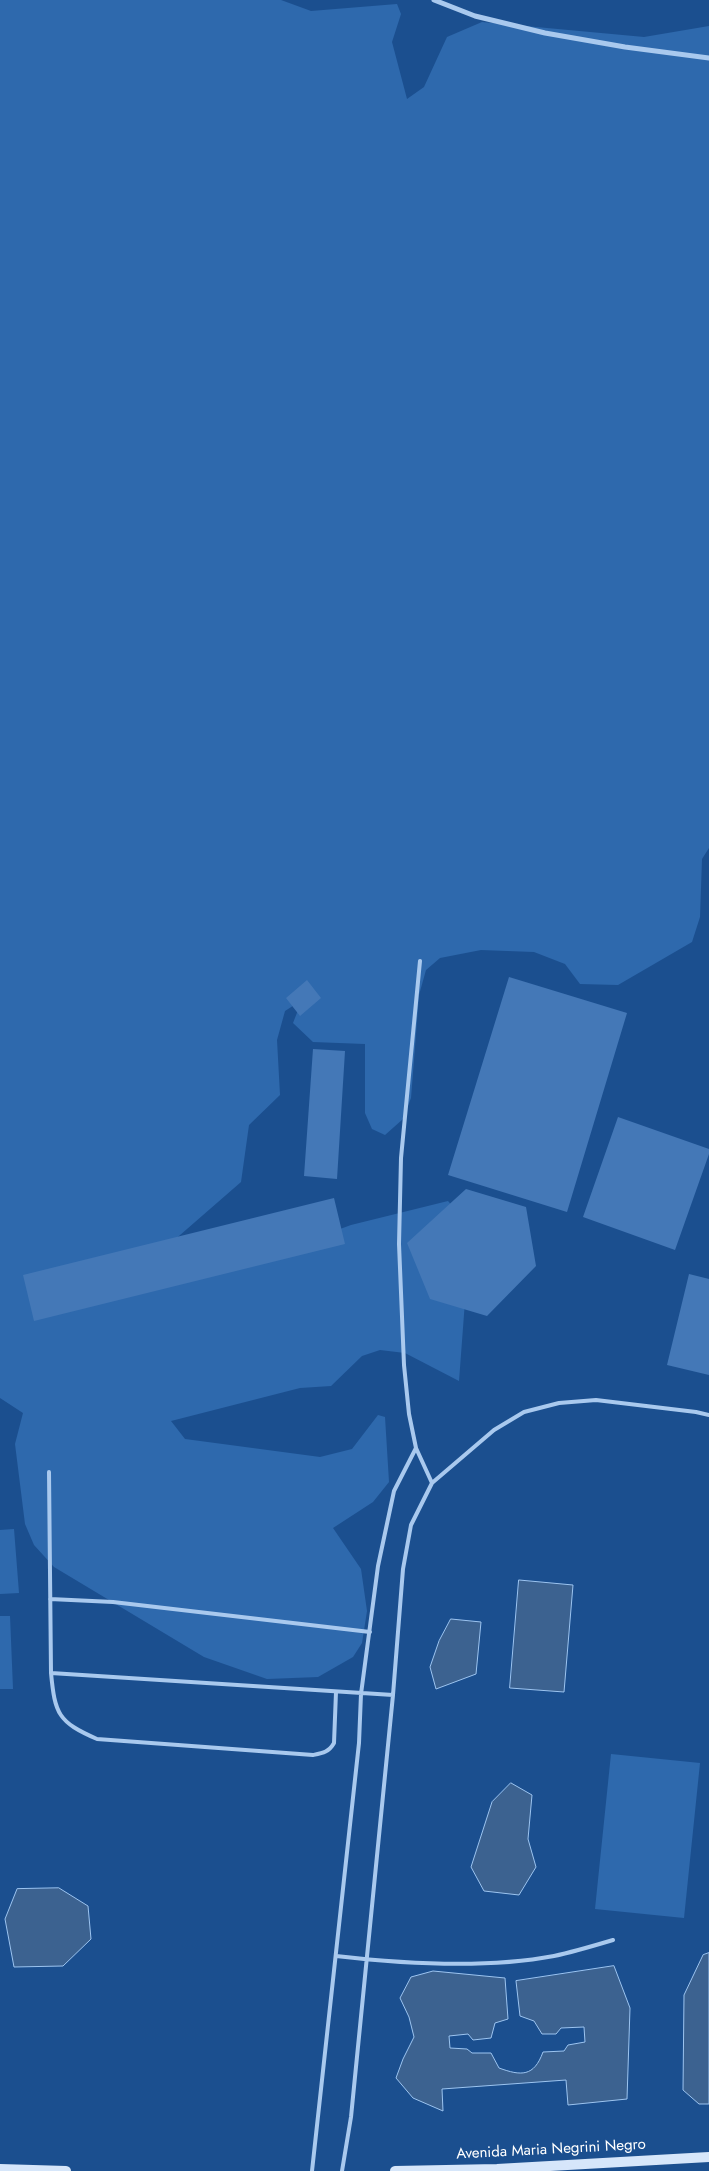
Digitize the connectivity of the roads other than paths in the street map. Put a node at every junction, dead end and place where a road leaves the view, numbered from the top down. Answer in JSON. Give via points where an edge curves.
{"nodes":[{"id":1,"x":434,"y":0,"type":"edge"},
{"id":2,"x":709,"y":58,"type":"edge"},
{"id":3,"x":420,"y":961,"type":"dead end"},
{"id":4,"x":709,"y":1415,"type":"edge"},
{"id":5,"x":416,"y":1448,"type":"junction"},
{"id":6,"x":49,"y":1472,"type":"dead end"},
{"id":7,"x":432,"y":1483,"type":"junction"},
{"id":8,"x":50,"y":1599,"type":"junction"},
{"id":9,"x":370,"y":1632,"type":"junction"},
{"id":10,"x":51,"y":1673,"type":"junction"},
{"id":11,"x":336,"y":1692,"type":"junction"},
{"id":12,"x":361,"y":1694,"type":"junction"},
{"id":13,"x":393,"y":1696,"type":"junction"},
{"id":14,"x":613,"y":1940,"type":"dead end"},
{"id":15,"x":336,"y":1956,"type":"junction"},
{"id":16,"x":366,"y":1960,"type":"junction"},
{"id":17,"x":709,"y":2157,"type":"edge"},
{"id":18,"x":0,"y":2169,"type":"edge"},
{"id":19,"x":66,"y":2171,"type":"edge"},
{"id":20,"x":312,"y":2171,"type":"edge"},
{"id":21,"x":342,"y":2171,"type":"edge"},
{"id":22,"x":395,"y":2171,"type":"edge"}],
"edges":[{"from":1,"to":2,"type":"street","via":[[475,16],[545,33]]},
{"from":3,"to":5,"type":"lane","via":[[401,1158],[399,1244],[404,1365]]},
{"from":4,"to":7,"type":"lane","via":[[596,1400],[524,1412],[494,1430]]},
{"from":5,"to":7,"type":"lane"},
{"from":5,"to":9,"type":"lane","via":[[394,1491],[378,1566]]},
{"from":6,"to":8,"type":"lane"},
{"from":7,"to":13,"type":"lane","via":[[411,1525],[403,1569]]},
{"from":8,"to":9,"type":"lane","via":[[113,1602]]},
{"from":8,"to":10,"type":"lane"},
{"from":9,"to":12,"type":"lane"},
{"from":10,"to":11,"type":"lane"},
{"from":10,"to":11,"type":"lane","via":[[54,1704],[63,1719],[74,1729],[97,1739],[313,1755],[323,1753],[334,1743]]},
{"from":11,"to":12,"type":"lane"},
{"from":12,"to":13,"type":"lane"},
{"from":12,"to":15,"type":"lane","via":[[359,1743]]},
{"from":13,"to":16,"type":"lane"},
{"from":14,"to":16,"type":"lane","via":[[553,1956],[489,1962]]},
{"from":15,"to":16,"type":"lane"},
{"from":15,"to":20,"type":"lane"},
{"from":16,"to":21,"type":"lane","via":[[351,2117]]},
{"from":17,"to":22,"type":"street","name":"Avenida Maria Negrini Negro","via":[[497,2169]]},
{"from":18,"to":19,"type":"street"}]}
